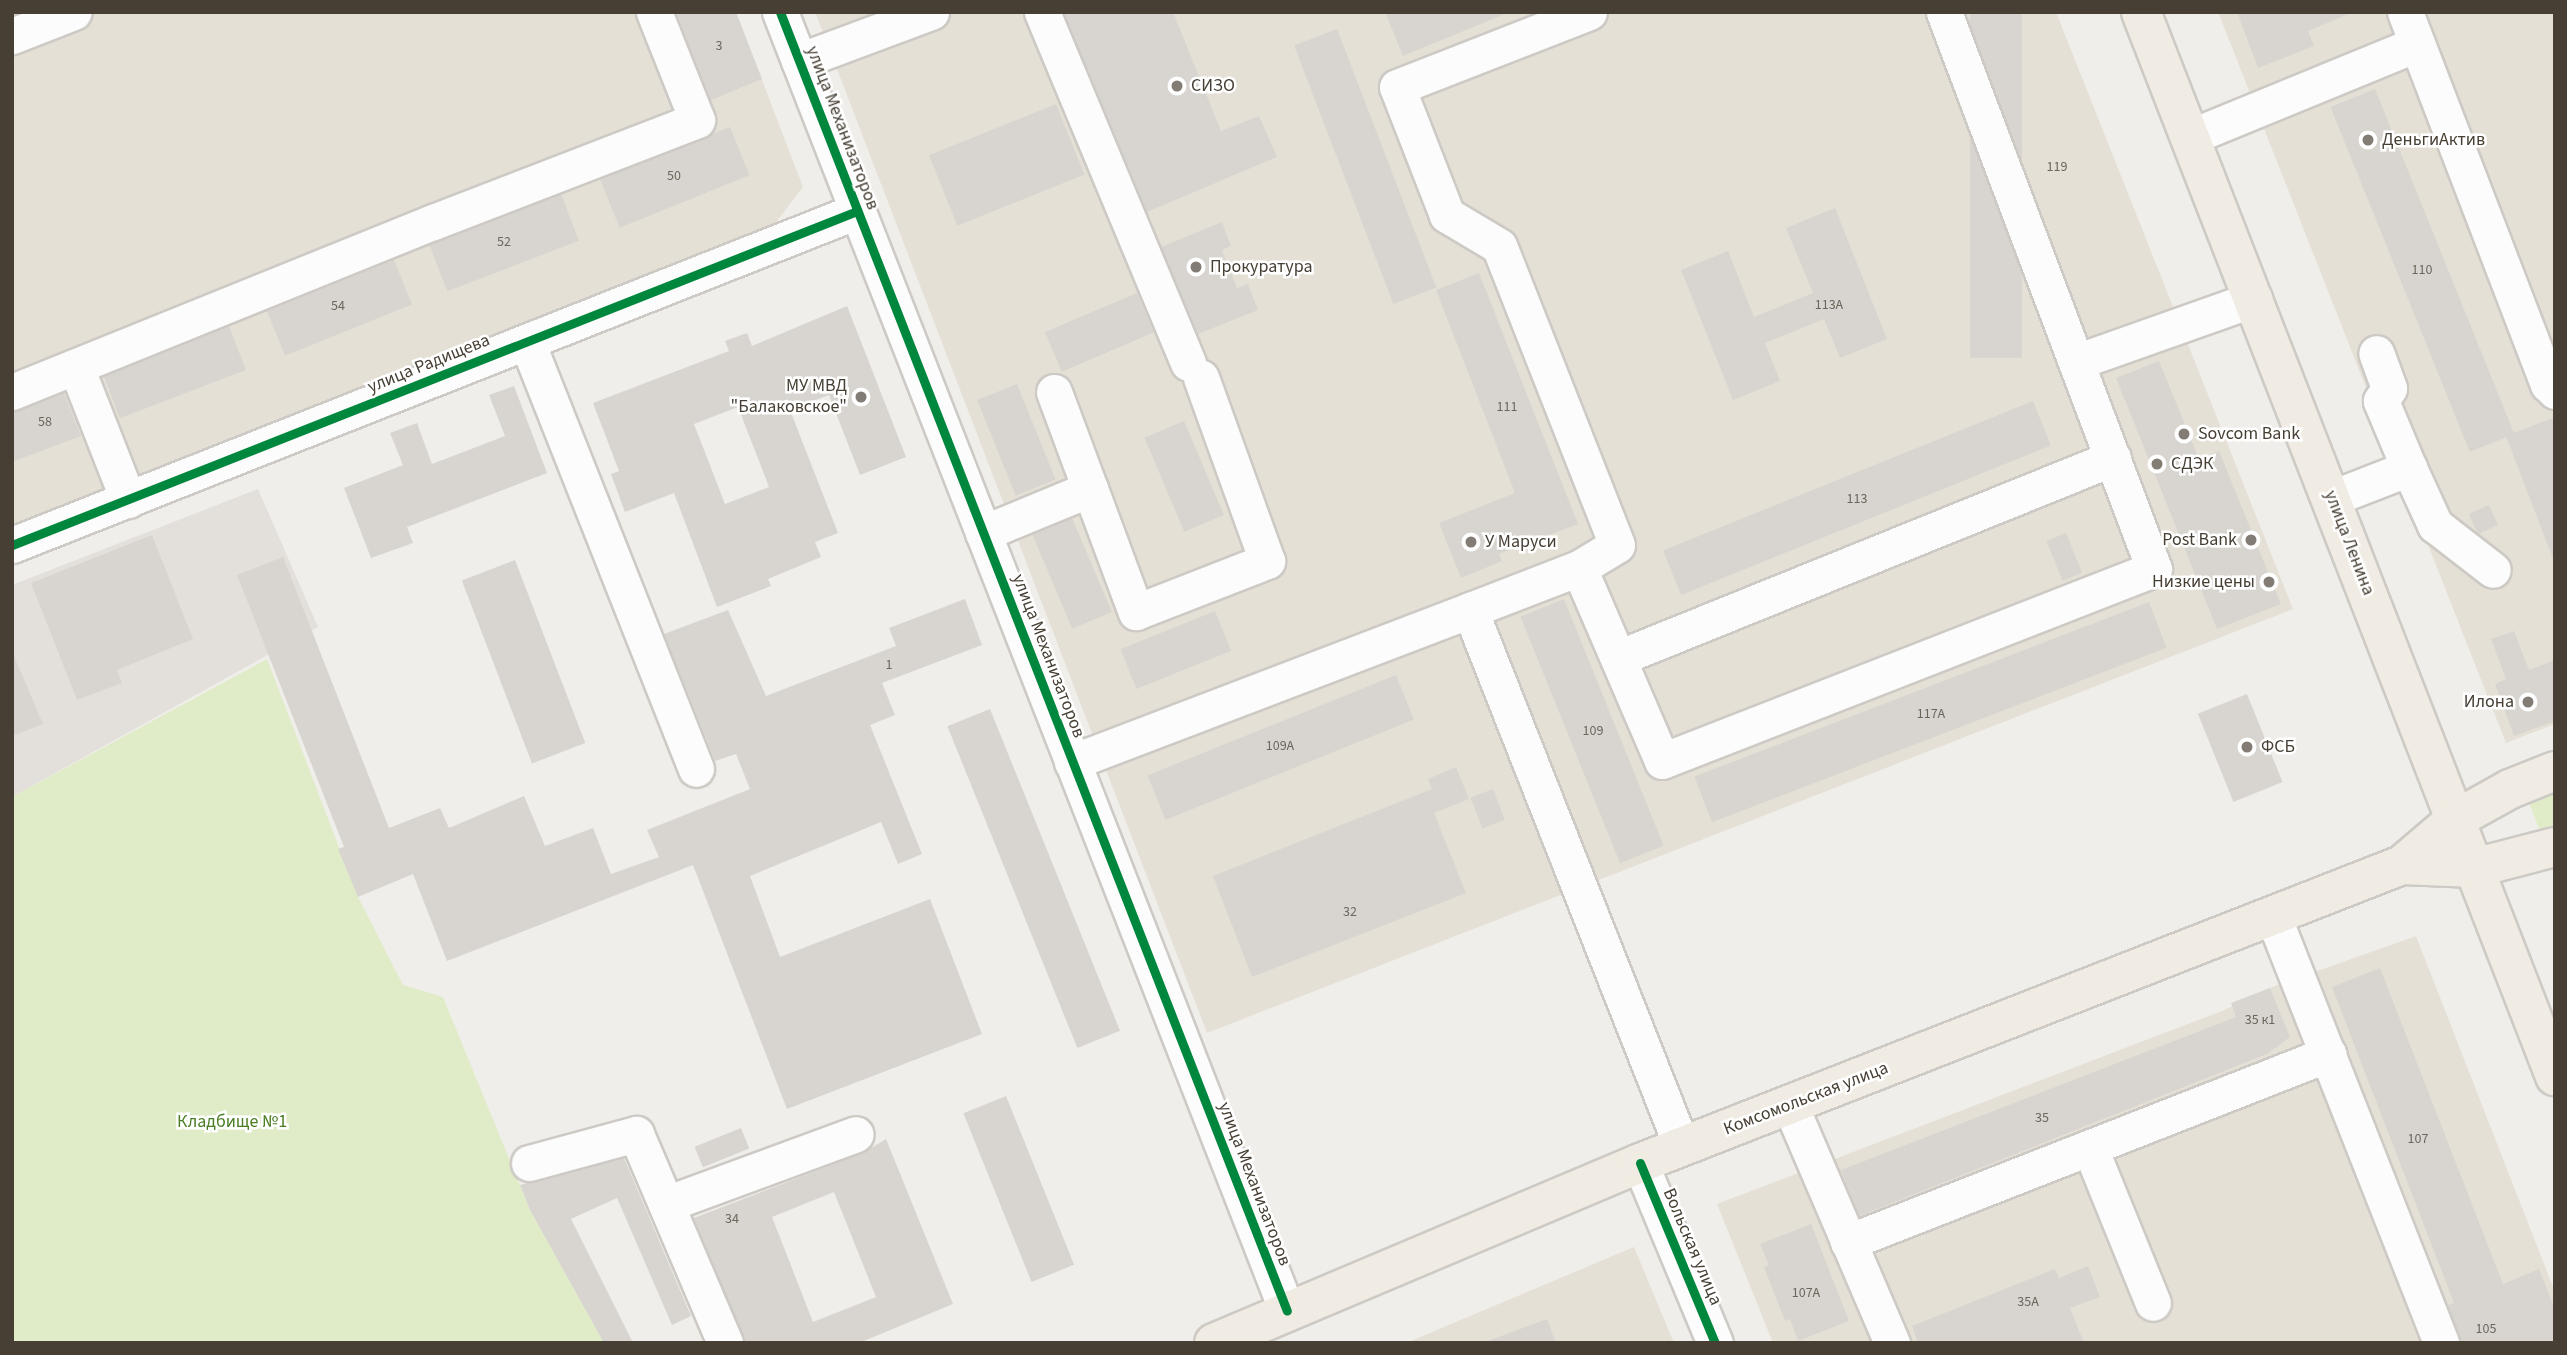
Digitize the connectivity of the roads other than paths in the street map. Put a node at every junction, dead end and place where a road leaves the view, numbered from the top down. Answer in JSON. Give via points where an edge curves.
{"nodes":[{"id":1,"x":74,"y":12,"type":"edge"},
{"id":2,"x":654,"y":12,"type":"edge"},
{"id":3,"x":780,"y":12,"type":"edge"},
{"id":4,"x":930,"y":12,"type":"edge"},
{"id":5,"x":1042,"y":12,"type":"edge"},
{"id":6,"x":1589,"y":12,"type":"edge"},
{"id":7,"x":1944,"y":12,"type":"edge"},
{"id":8,"x":2141,"y":12,"type":"edge"},
{"id":9,"x":2411,"y":28,"type":"edge"},
{"id":10,"x":12,"y":36,"type":"edge"},
{"id":11,"x":799,"y":61,"type":"junction"},
{"id":12,"x":2190,"y":137,"type":"junction"},
{"id":13,"x":857,"y":211,"type":"junction"},
{"id":14,"x":2254,"y":299,"type":"junction"},
{"id":15,"x":527,"y":342,"type":"junction"},
{"id":16,"x":2376,"y":353,"type":"dead end"},
{"id":17,"x":2076,"y":362,"type":"junction"},
{"id":18,"x":76,"y":367,"type":"junction"},
{"id":19,"x":2555,"y":391,"type":"edge"},
{"id":20,"x":12,"y":392,"type":"edge"},
{"id":21,"x":1054,"y":392,"type":"dead end"},
{"id":22,"x":2113,"y":458,"type":"junction"},
{"id":23,"x":2409,"y":468,"type":"junction"},
{"id":24,"x":1090,"y":489,"type":"junction"},
{"id":25,"x":2332,"y":498,"type":"junction"},
{"id":26,"x":128,"y":500,"type":"junction"},
{"id":27,"x":983,"y":533,"type":"junction"},
{"id":28,"x":12,"y":545,"type":"edge"},
{"id":29,"x":1578,"y":568,"type":"junction"},
{"id":30,"x":2493,"y":570,"type":"dead end"},
{"id":31,"x":1470,"y":610,"type":"junction"},
{"id":32,"x":1618,"y":658,"type":"junction"},
{"id":33,"x":1072,"y":762,"type":"junction"},
{"id":34,"x":696,"y":769,"type":"dead end"},
{"id":35,"x":2555,"y":771,"type":"edge"},
{"id":36,"x":2456,"y":819,"type":"junction"},
{"id":37,"x":2555,"y":847,"type":"edge"},
{"id":38,"x":2402,"y":865,"type":"junction"},
{"id":39,"x":2474,"y":868,"type":"junction"},
{"id":40,"x":2273,"y":916,"type":"junction"},
{"id":41,"x":2328,"y":1054,"type":"junction"},
{"id":42,"x":2555,"y":1076,"type":"edge"},
{"id":43,"x":1790,"y":1105,"type":"junction"},
{"id":44,"x":856,"y":1134,"type":"dead end"},
{"id":45,"x":1682,"y":1147,"type":"junction"},
{"id":46,"x":2090,"y":1148,"type":"junction"},
{"id":47,"x":529,"y":1163,"type":"dead end"},
{"id":48,"x":1640,"y":1163,"type":"junction"},
{"id":49,"x":666,"y":1204,"type":"junction"},
{"id":50,"x":1848,"y":1242,"type":"junction"},
{"id":51,"x":2153,"y":1303,"type":"dead end"},
{"id":52,"x":1287,"y":1311,"type":"junction"},
{"id":53,"x":725,"y":1343,"type":"edge"},
{"id":54,"x":1214,"y":1343,"type":"edge"},
{"id":55,"x":1715,"y":1343,"type":"edge"},
{"id":56,"x":1892,"y":1343,"type":"edge"},
{"id":57,"x":2441,"y":1343,"type":"edge"}],
"edges":[{"from":1,"to":10,"type":"street"},
{"from":2,"to":18,"type":"street","via":[[697,120]]},
{"from":3,"to":11,"type":"street","name":"улица Механизаторов"},
{"from":4,"to":11,"type":"street"},
{"from":5,"to":24,"type":"street","via":[[1194,370],[1268,561],[1136,612]]},
{"from":6,"to":29,"type":"street","via":[[1397,87],[1447,215],[1499,246],[1617,545]]},
{"from":7,"to":17,"type":"street"},
{"from":8,"to":12,"type":"main road","name":"улица Ленина"},
{"from":9,"to":12,"type":"street"},
{"from":9,"to":19,"type":"street","via":[[2548,384]]},
{"from":11,"to":13,"type":"street","name":"улица Механизаторов"},
{"from":12,"to":14,"type":"main road","name":"улица Ленина"},
{"from":13,"to":15,"type":"street","name":"улица Радищева"},
{"from":13,"to":27,"type":"street","name":"улица Механизаторов"},
{"from":14,"to":17,"type":"street"},
{"from":14,"to":25,"type":"main road","name":"улица Ленина"},
{"from":15,"to":26,"type":"street","name":"улица Радищева"},
{"from":15,"to":34,"type":"street"},
{"from":16,"to":23,"type":"street","via":[[2389,388],[2381,401]]},
{"from":17,"to":22,"type":"street"},
{"from":18,"to":20,"type":"street"},
{"from":18,"to":26,"type":"street"},
{"from":21,"to":24,"type":"street"},
{"from":22,"to":32,"type":"street"},
{"from":22,"to":32,"type":"street","via":[[2154,569],[1662,761]]},
{"from":23,"to":25,"type":"street"},
{"from":23,"to":30,"type":"street","via":[[2435,525]]},
{"from":24,"to":27,"type":"street"},
{"from":25,"to":36,"type":"main road","name":"улица Ленина"},
{"from":26,"to":28,"type":"street","name":"улица Радищева"},
{"from":27,"to":33,"type":"street","name":"улица Механизаторов"},
{"from":29,"to":31,"type":"street"},
{"from":29,"to":32,"type":"street"},
{"from":31,"to":33,"type":"street"},
{"from":31,"to":45,"type":"street"},
{"from":33,"to":52,"type":"street","name":"улица Механизаторов"},
{"from":35,"to":36,"type":"main road","name":"Комсомольская улица"},
{"from":36,"to":38,"type":"main road","name":"Комсомольская улица"},
{"from":36,"to":39,"type":"main road","name":"улица Ленина"},
{"from":37,"to":39,"type":"main road","name":"Комсомольская улица"},
{"from":38,"to":39,"type":"main road","name":"Комсомольская улица"},
{"from":38,"to":40,"type":"main road","name":"Комсомольская улица"},
{"from":39,"to":42,"type":"main road","name":"улица Ленина"},
{"from":40,"to":41,"type":"street"},
{"from":40,"to":43,"type":"main road","name":"Комсомольская улица"},
{"from":41,"to":46,"type":"street"},
{"from":41,"to":57,"type":"street"},
{"from":43,"to":45,"type":"main road","name":"Комсомольская улица"},
{"from":43,"to":50,"type":"street"},
{"from":44,"to":49,"type":"street"},
{"from":45,"to":48,"type":"main road","name":"Комсомольская улица"},
{"from":46,"to":50,"type":"street"},
{"from":46,"to":51,"type":"street"},
{"from":47,"to":49,"type":"street","via":[[636,1134]]},
{"from":48,"to":52,"type":"main road","name":"Комсомольская улица"},
{"from":48,"to":55,"type":"street","name":"Вольская улица"},
{"from":49,"to":53,"type":"street"},
{"from":50,"to":56,"type":"street"},
{"from":52,"to":54,"type":"main road","name":"Комсомольская улица"}]}
